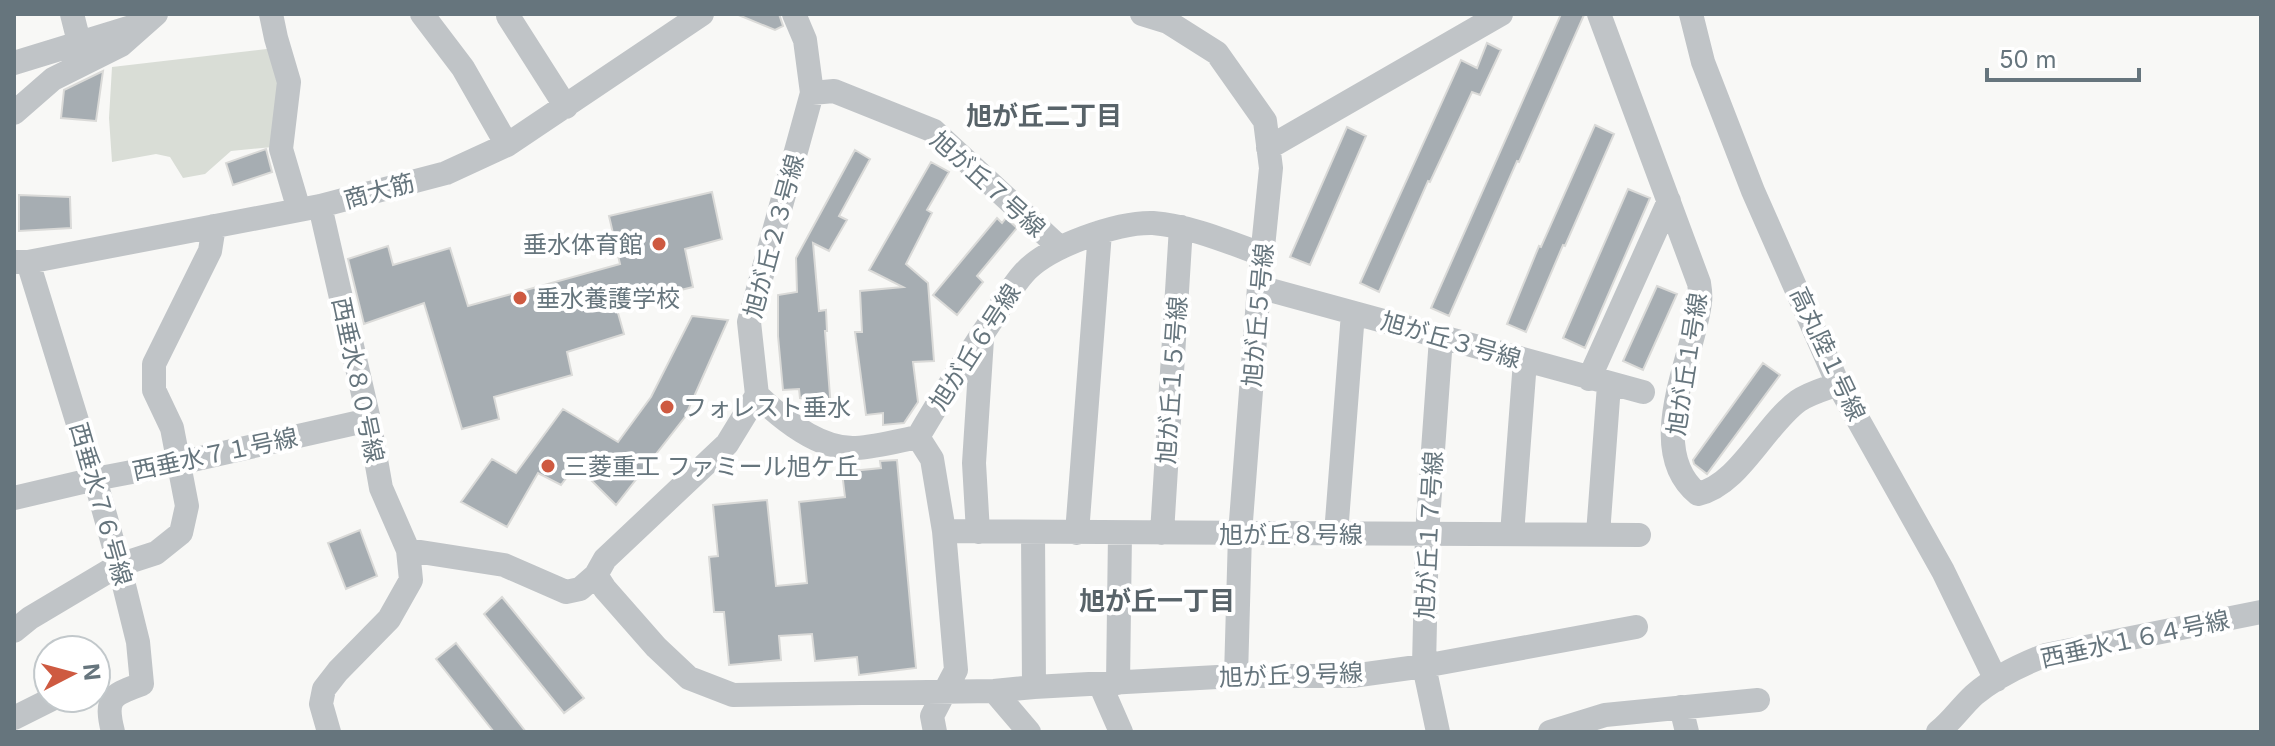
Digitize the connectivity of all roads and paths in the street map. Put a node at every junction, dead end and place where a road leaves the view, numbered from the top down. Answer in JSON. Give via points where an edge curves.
{"nodes":[{"id":1,"x":72,"y":14,"type":"edge"},
{"id":2,"x":271,"y":14,"type":"edge"},
{"id":3,"x":422,"y":14,"type":"edge"},
{"id":4,"x":510,"y":14,"type":"edge"},
{"id":5,"x":702,"y":14,"type":"edge"},
{"id":6,"x":794,"y":14,"type":"edge"},
{"id":7,"x":1142,"y":14,"type":"edge"},
{"id":8,"x":1501,"y":14,"type":"edge"},
{"id":9,"x":1599,"y":14,"type":"edge"},
{"id":10,"x":1691,"y":14,"type":"edge"},
{"id":11,"x":152,"y":18,"type":"edge"},
{"id":12,"x":79,"y":42,"type":"junction"},
{"id":13,"x":14,"y":63,"type":"edge"},
{"id":14,"x":812,"y":93,"type":"junction"},
{"id":15,"x":566,"y":107,"type":"junction"},
{"id":16,"x":14,"y":113,"type":"edge"},
{"id":17,"x":507,"y":145,"type":"junction"},
{"id":18,"x":1268,"y":148,"type":"junction"},
{"id":19,"x":1669,"y":201,"type":"junction"},
{"id":20,"x":309,"y":208,"type":"junction"},
{"id":21,"x":214,"y":226,"type":"junction"},
{"id":22,"x":1181,"y":227,"type":"junction"},
{"id":23,"x":1100,"y":232,"type":"junction"},
{"id":24,"x":1059,"y":247,"type":"junction"},
{"id":25,"x":1264,"y":255,"type":"junction"},
{"id":26,"x":21,"y":262,"type":"edge"},
{"id":27,"x":1259,"y":287,"type":"junction"},
{"id":28,"x":1353,"y":313,"type":"junction"},
{"id":29,"x":983,"y":334,"type":"junction"},
{"id":30,"x":1441,"y":338,"type":"junction"},
{"id":31,"x":1525,"y":361,"type":"junction"},
{"id":32,"x":1599,"y":382,"type":"junction"},
{"id":33,"x":1838,"y":384,"type":"junction"},
{"id":34,"x":1643,"y":392,"type":"dead end"},
{"id":35,"x":757,"y":395,"type":"junction"},
{"id":36,"x":369,"y":420,"type":"junction"},
{"id":37,"x":918,"y":437,"type":"junction"},
{"id":38,"x":179,"y":463,"type":"junction"},
{"id":39,"x":95,"y":479,"type":"junction"},
{"id":40,"x":14,"y":498,"type":"edge"},
{"id":41,"x":944,"y":531,"type":"junction"},
{"id":42,"x":978,"y":532,"type":"junction"},
{"id":43,"x":1033,"y":532,"type":"junction"},
{"id":44,"x":1077,"y":533,"type":"junction"},
{"id":45,"x":1120,"y":533,"type":"junction"},
{"id":46,"x":1162,"y":533,"type":"junction"},
{"id":47,"x":1240,"y":534,"type":"junction"},
{"id":48,"x":1336,"y":534,"type":"junction"},
{"id":49,"x":1427,"y":534,"type":"junction"},
{"id":50,"x":1512,"y":534,"type":"junction"},
{"id":51,"x":1598,"y":534,"type":"junction"},
{"id":52,"x":1639,"y":535,"type":"dead end"},
{"id":53,"x":408,"y":550,"type":"junction"},
{"id":54,"x":119,"y":565,"type":"junction"},
{"id":55,"x":596,"y":575,"type":"junction"},
{"id":56,"x":2261,"y":612,"type":"edge"},
{"id":57,"x":1637,"y":627,"type":"dead end"},
{"id":58,"x":14,"y":631,"type":"edge"},
{"id":59,"x":1424,"y":666,"type":"junction"},
{"id":60,"x":1236,"y":676,"type":"junction"},
{"id":61,"x":1996,"y":680,"type":"junction"},
{"id":62,"x":1109,"y":683,"type":"junction"},
{"id":63,"x":142,"y":684,"type":"junction"},
{"id":64,"x":1034,"y":687,"type":"junction"},
{"id":65,"x":112,"y":689,"type":"edge"},
{"id":66,"x":994,"y":691,"type":"junction"},
{"id":67,"x":943,"y":693,"type":"junction"},
{"id":68,"x":1758,"y":700,"type":"dead end"},
{"id":69,"x":1681,"y":707,"type":"junction"},
{"id":70,"x":32,"y":709,"type":"edge"},
{"id":71,"x":14,"y":718,"type":"edge"},
{"id":72,"x":113,"y":732,"type":"edge"},
{"id":73,"x":329,"y":732,"type":"edge"},
{"id":74,"x":935,"y":732,"type":"edge"},
{"id":75,"x":1029,"y":732,"type":"edge"},
{"id":76,"x":1121,"y":732,"type":"edge"},
{"id":77,"x":1438,"y":732,"type":"edge"},
{"id":78,"x":1550,"y":732,"type":"edge"},
{"id":79,"x":1687,"y":732,"type":"edge"},
{"id":80,"x":1938,"y":732,"type":"edge"}],
"edges":[{"from":1,"to":12,"type":"street"},
{"from":2,"to":20,"type":"street","name":"西垂水８０号線","via":[[289,82],[281,149]]},
{"from":3,"to":17,"type":"street","via":[[463,68]]},
{"from":4,"to":15,"type":"street"},
{"from":5,"to":15,"type":"street","name":"商大筋"},
{"from":6,"to":14,"type":"street","via":[[805,40]]},
{"from":7,"to":18,"type":"street","name":"旭が丘５号線","via":[[1168,22],[1217,53],[1265,121]]},
{"from":8,"to":18,"type":"street"},
{"from":9,"to":19,"type":"street","name":"旭が丘１号線"},
{"from":10,"to":33,"type":"street","name":"高丸陸１号線","via":[[1703,62],[1753,191]]},
{"from":11,"to":12,"type":"street"},
{"from":11,"to":16,"type":"street","via":[[121,45],[53,79]]},
{"from":12,"to":13,"type":"street"},
{"from":14,"to":24,"type":"street","name":"旭が丘７号線","via":[[834,91],[934,131]]},
{"from":14,"to":35,"type":"street","name":"旭が丘２３号線","via":[[749,322]]},
{"from":15,"to":17,"type":"street","name":"商大筋"},
{"from":17,"to":20,"type":"street","name":"商大筋","via":[[446,173]]},
{"from":18,"to":25,"type":"street","name":"旭が丘５号線"},
{"from":19,"to":32,"type":"street"},
{"from":19,"to":33,"type":"street","name":"旭が丘１号線","via":[[1699,283],[1700,301],[1674,424],[1674,448],[1689,487],[1698,494],[1707,492],[1735,470],[1799,400]]},
{"from":20,"to":21,"type":"street","name":"商大筋"},
{"from":20,"to":36,"type":"street","name":"西垂水８０号線"},
{"from":21,"to":26,"type":"street","name":"商大筋"},
{"from":21,"to":38,"type":"street","via":[[210,251],[154,364],[154,390],[172,428]]},
{"from":22,"to":23,"type":"street","name":"旭が丘６号線","via":[[1150,223]]},
{"from":22,"to":25,"type":"street","name":"旭が丘６号線"},
{"from":22,"to":46,"type":"street","name":"旭が丘１５号線"},
{"from":23,"to":24,"type":"street","name":"旭が丘６号線"},
{"from":23,"to":44,"type":"street"},
{"from":24,"to":29,"type":"street","name":"旭が丘６号線","via":[[1025,271]]},
{"from":25,"to":27,"type":"street","name":"旭が丘５号線"},
{"from":26,"to":39,"type":"street","name":"西垂水７６号線"},
{"from":27,"to":28,"type":"street","name":"旭が丘３号線"},
{"from":27,"to":47,"type":"street","name":"旭が丘５号線"},
{"from":28,"to":30,"type":"street","name":"旭が丘３号線"},
{"from":28,"to":48,"type":"street"},
{"from":29,"to":37,"type":"street","name":"旭が丘６号線"},
{"from":29,"to":42,"type":"street","via":[[974,463]]},
{"from":30,"to":31,"type":"street","name":"旭が丘３号線"},
{"from":30,"to":49,"type":"street","name":"旭が丘１７号線"},
{"from":31,"to":32,"type":"street","name":"旭が丘３号線"},
{"from":31,"to":50,"type":"street"},
{"from":32,"to":34,"type":"street","name":"旭が丘３号線"},
{"from":32,"to":51,"type":"street"},
{"from":33,"to":61,"type":"street","name":"高丸陸１号線","via":[[1943,571]]},
{"from":35,"to":37,"type":"street","via":[[793,426],[825,443],[853,449]]},
{"from":35,"to":55,"type":"street","via":[[727,444],[605,559]]},
{"from":36,"to":38,"type":"street","name":"西垂水７１号線"},
{"from":36,"to":53,"type":"street","name":"西垂水８０号線","via":[[381,488]]},
{"from":37,"to":41,"type":"street","via":[[932,459]]},
{"from":38,"to":39,"type":"street","name":"西垂水７１号線"},
{"from":38,"to":54,"type":"street","via":[[187,506],[181,533],[156,553]]},
{"from":39,"to":40,"type":"street","name":"西垂水７１号線"},
{"from":39,"to":54,"type":"street","name":"西垂水７６号線"},
{"from":41,"to":42,"type":"street","name":"旭が丘８号線"},
{"from":41,"to":67,"type":"street","via":[[956,670]]},
{"from":42,"to":43,"type":"street","name":"旭が丘８号線"},
{"from":43,"to":44,"type":"street","name":"旭が丘８号線"},
{"from":43,"to":64,"type":"street"},
{"from":44,"to":45,"type":"street","name":"旭が丘８号線"},
{"from":45,"to":46,"type":"street","name":"旭が丘８号線"},
{"from":45,"to":62,"type":"street"},
{"from":46,"to":47,"type":"street","name":"旭が丘８号線"},
{"from":47,"to":48,"type":"street","name":"旭が丘８号線"},
{"from":47,"to":60,"type":"street","name":"旭が丘５号線"},
{"from":48,"to":49,"type":"street","name":"旭が丘８号線"},
{"from":49,"to":50,"type":"street","name":"旭が丘８号線"},
{"from":49,"to":59,"type":"street","name":"旭が丘１７号線"},
{"from":50,"to":51,"type":"street","name":"旭が丘８号線"},
{"from":51,"to":52,"type":"street","name":"旭が丘８号線"},
{"from":53,"to":55,"type":"street","via":[[504,565],[566,592],[580,589]]},
{"from":53,"to":73,"type":"street","via":[[411,580],[389,619],[324,689],[321,704]]},
{"from":54,"to":58,"type":"street"},
{"from":54,"to":63,"type":"street","name":"西垂水７６号線","via":[[138,642]]},
{"from":55,"to":67,"type":"street","name":"旭が丘９号線","via":[[689,678],[733,695]]},
{"from":56,"to":61,"type":"street","name":"西垂水１６４号線","via":[[2046,655]]},
{"from":57,"to":59,"type":"street","name":"旭が丘９号線"},
{"from":59,"to":60,"type":"street","name":"旭が丘９号線","via":[[1352,676]]},
{"from":59,"to":77,"type":"street","name":"旭が丘１７号線"},
{"from":60,"to":62,"type":"street","name":"旭が丘９号線"},
{"from":61,"to":80,"type":"street","name":"西垂水１６４号線","via":[[1972,696]]},
{"from":62,"to":64,"type":"street","name":"旭が丘９号線"},
{"from":62,"to":76,"type":"street"},
{"from":63,"to":65,"type":"street"},
{"from":63,"to":72,"type":"street","via":[[111,700]]},
{"from":64,"to":66,"type":"street","name":"旭が丘９号線"},
{"from":66,"to":67,"type":"street","name":"旭が丘９号線"},
{"from":66,"to":75,"type":"street"},
{"from":67,"to":74,"type":"street","via":[[932,716]]},
{"from":68,"to":69,"type":"street"},
{"from":69,"to":78,"type":"street","via":[[1605,715]]},
{"from":69,"to":79,"type":"street"},
{"from":70,"to":71,"type":"street"}]}
